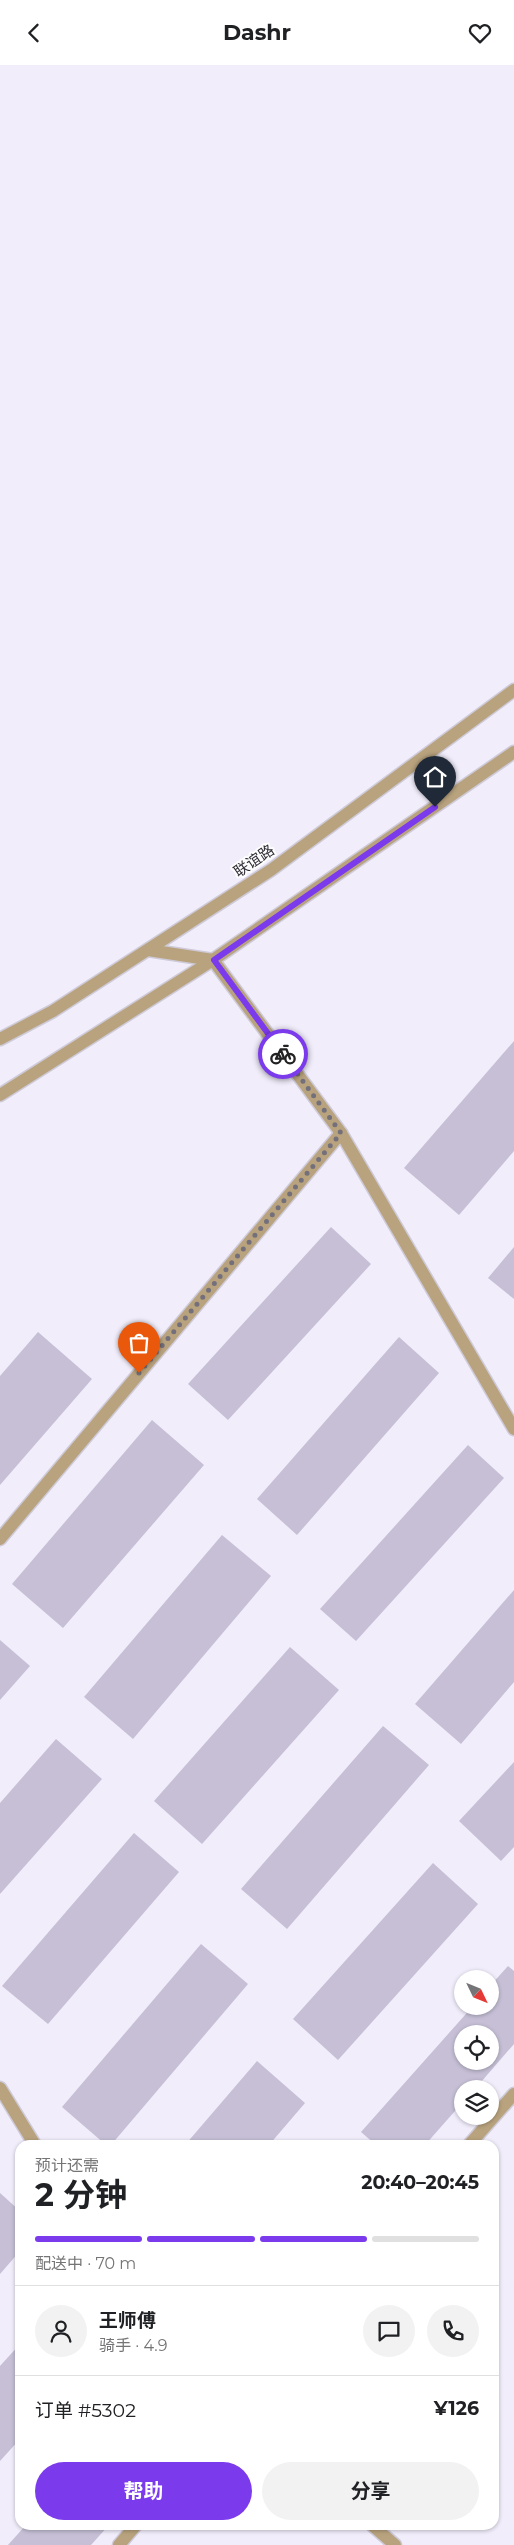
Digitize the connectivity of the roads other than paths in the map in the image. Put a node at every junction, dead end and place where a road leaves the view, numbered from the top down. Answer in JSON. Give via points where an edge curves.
{"nodes":[{"id":1,"x":514,"y":690,"type":"edge"},
{"id":2,"x":514,"y":751,"type":"edge"},
{"id":3,"x":148,"y":950,"type":"junction"},
{"id":4,"x":214,"y":960,"type":"junction"},
{"id":5,"x":0,"y":1039,"type":"edge"},
{"id":6,"x":0,"y":1095,"type":"edge"},
{"id":7,"x":341,"y":1133,"type":"junction"},
{"id":8,"x":514,"y":1429,"type":"edge"},
{"id":9,"x":0,"y":1539,"type":"edge"},
{"id":10,"x":0,"y":2088,"type":"edge"},
{"id":11,"x":514,"y":2094,"type":"edge"},
{"id":12,"x":32,"y":2140,"type":"edge"},
{"id":13,"x":473,"y":2140,"type":"edge"},
{"id":14,"x":132,"y":2530,"type":"edge"},
{"id":15,"x":378,"y":2530,"type":"edge"},
{"id":16,"x":119,"y":2545,"type":"edge"},
{"id":17,"x":395,"y":2545,"type":"edge"}],
"edges":[{"from":1,"to":3,"type":"street","name":"联谊路","via":[[271,870]]},
{"from":2,"to":4,"type":"street"},
{"from":3,"to":4,"type":"street"},
{"from":3,"to":5,"type":"street","name":"联谊路","via":[[53,1011]]},
{"from":4,"to":6,"type":"street"},
{"from":4,"to":7,"type":"street"},
{"from":7,"to":8,"type":"street"},
{"from":7,"to":9,"type":"street"},
{"from":10,"to":12,"type":"street"},
{"from":11,"to":13,"type":"street"},
{"from":14,"to":16,"type":"street"},
{"from":15,"to":17,"type":"street"}]}
